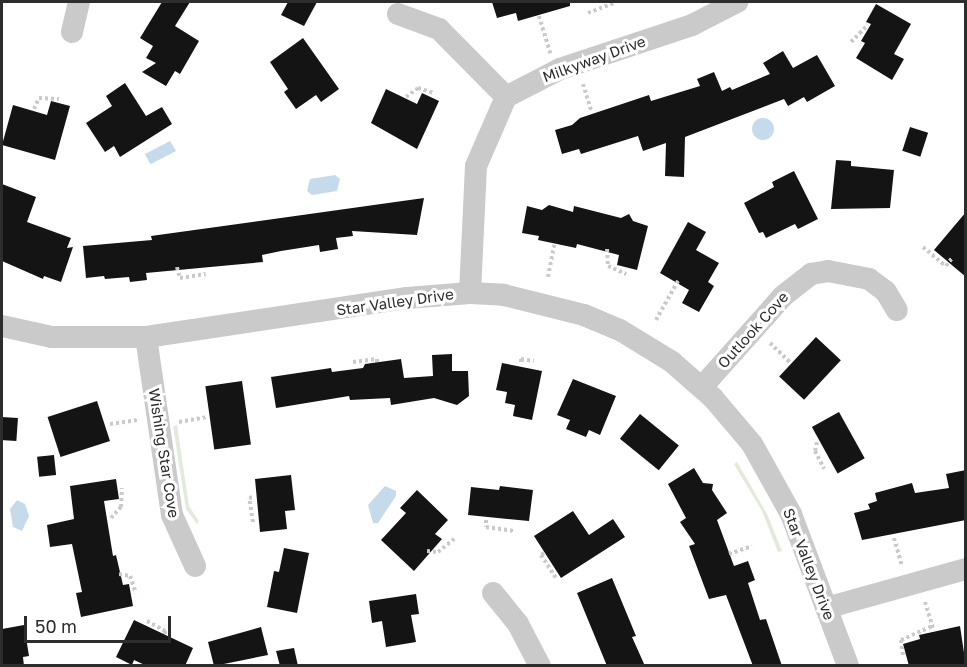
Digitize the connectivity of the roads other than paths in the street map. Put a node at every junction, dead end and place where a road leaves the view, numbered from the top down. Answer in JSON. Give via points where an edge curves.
{"nodes":[{"id":1,"x":79,"y":2,"type":"edge"},
{"id":2,"x":737,"y":2,"type":"edge"},
{"id":3,"x":398,"y":14,"type":"dead end"},
{"id":4,"x":72,"y":32,"type":"dead end"},
{"id":5,"x":506,"y":97,"type":"junction"},
{"id":6,"x":470,"y":293,"type":"junction"},
{"id":7,"x":897,"y":310,"type":"dead end"},
{"id":8,"x":2,"y":326,"type":"edge"},
{"id":9,"x":146,"y":337,"type":"junction"},
{"id":10,"x":702,"y":387,"type":"junction"},
{"id":11,"x":195,"y":566,"type":"dead end"},
{"id":12,"x":966,"y":569,"type":"edge"},
{"id":13,"x":494,"y":593,"type":"dead end"},
{"id":14,"x":826,"y":608,"type":"junction"},
{"id":15,"x":540,"y":666,"type":"edge"},
{"id":16,"x":848,"y":666,"type":"edge"}],
"edges":[{"from":1,"to":4,"type":"street"},
{"from":2,"to":5,"type":"street","name":"Milkyway Drive","via":[[692,25],[560,69]]},
{"from":3,"to":5,"type":"street","via":[[439,29]]},
{"from":5,"to":6,"type":"street","via":[[476,166]]},
{"from":6,"to":9,"type":"street","name":"Star Valley Drive","via":[[407,298]]},
{"from":6,"to":10,"type":"street","name":"Star Valley Drive","via":[[548,305],[607,324],[652,348]]},
{"from":7,"to":10,"type":"street","name":"Outlook Cove","via":[[885,292],[869,279],[828,271],[811,274],[783,296]]},
{"from":8,"to":9,"type":"street","name":"Star Valley Drive","via":[[52,337]]},
{"from":9,"to":11,"type":"street","name":"Wishing Star Cove","via":[[172,515]]},
{"from":10,"to":14,"type":"street","name":"Star Valley Drive","via":[[744,433],[769,470],[791,514]]},
{"from":12,"to":14,"type":"street"},
{"from":13,"to":15,"type":"street","via":[[518,624]]},
{"from":14,"to":16,"type":"street","name":"Star Valley Drive"}]}
